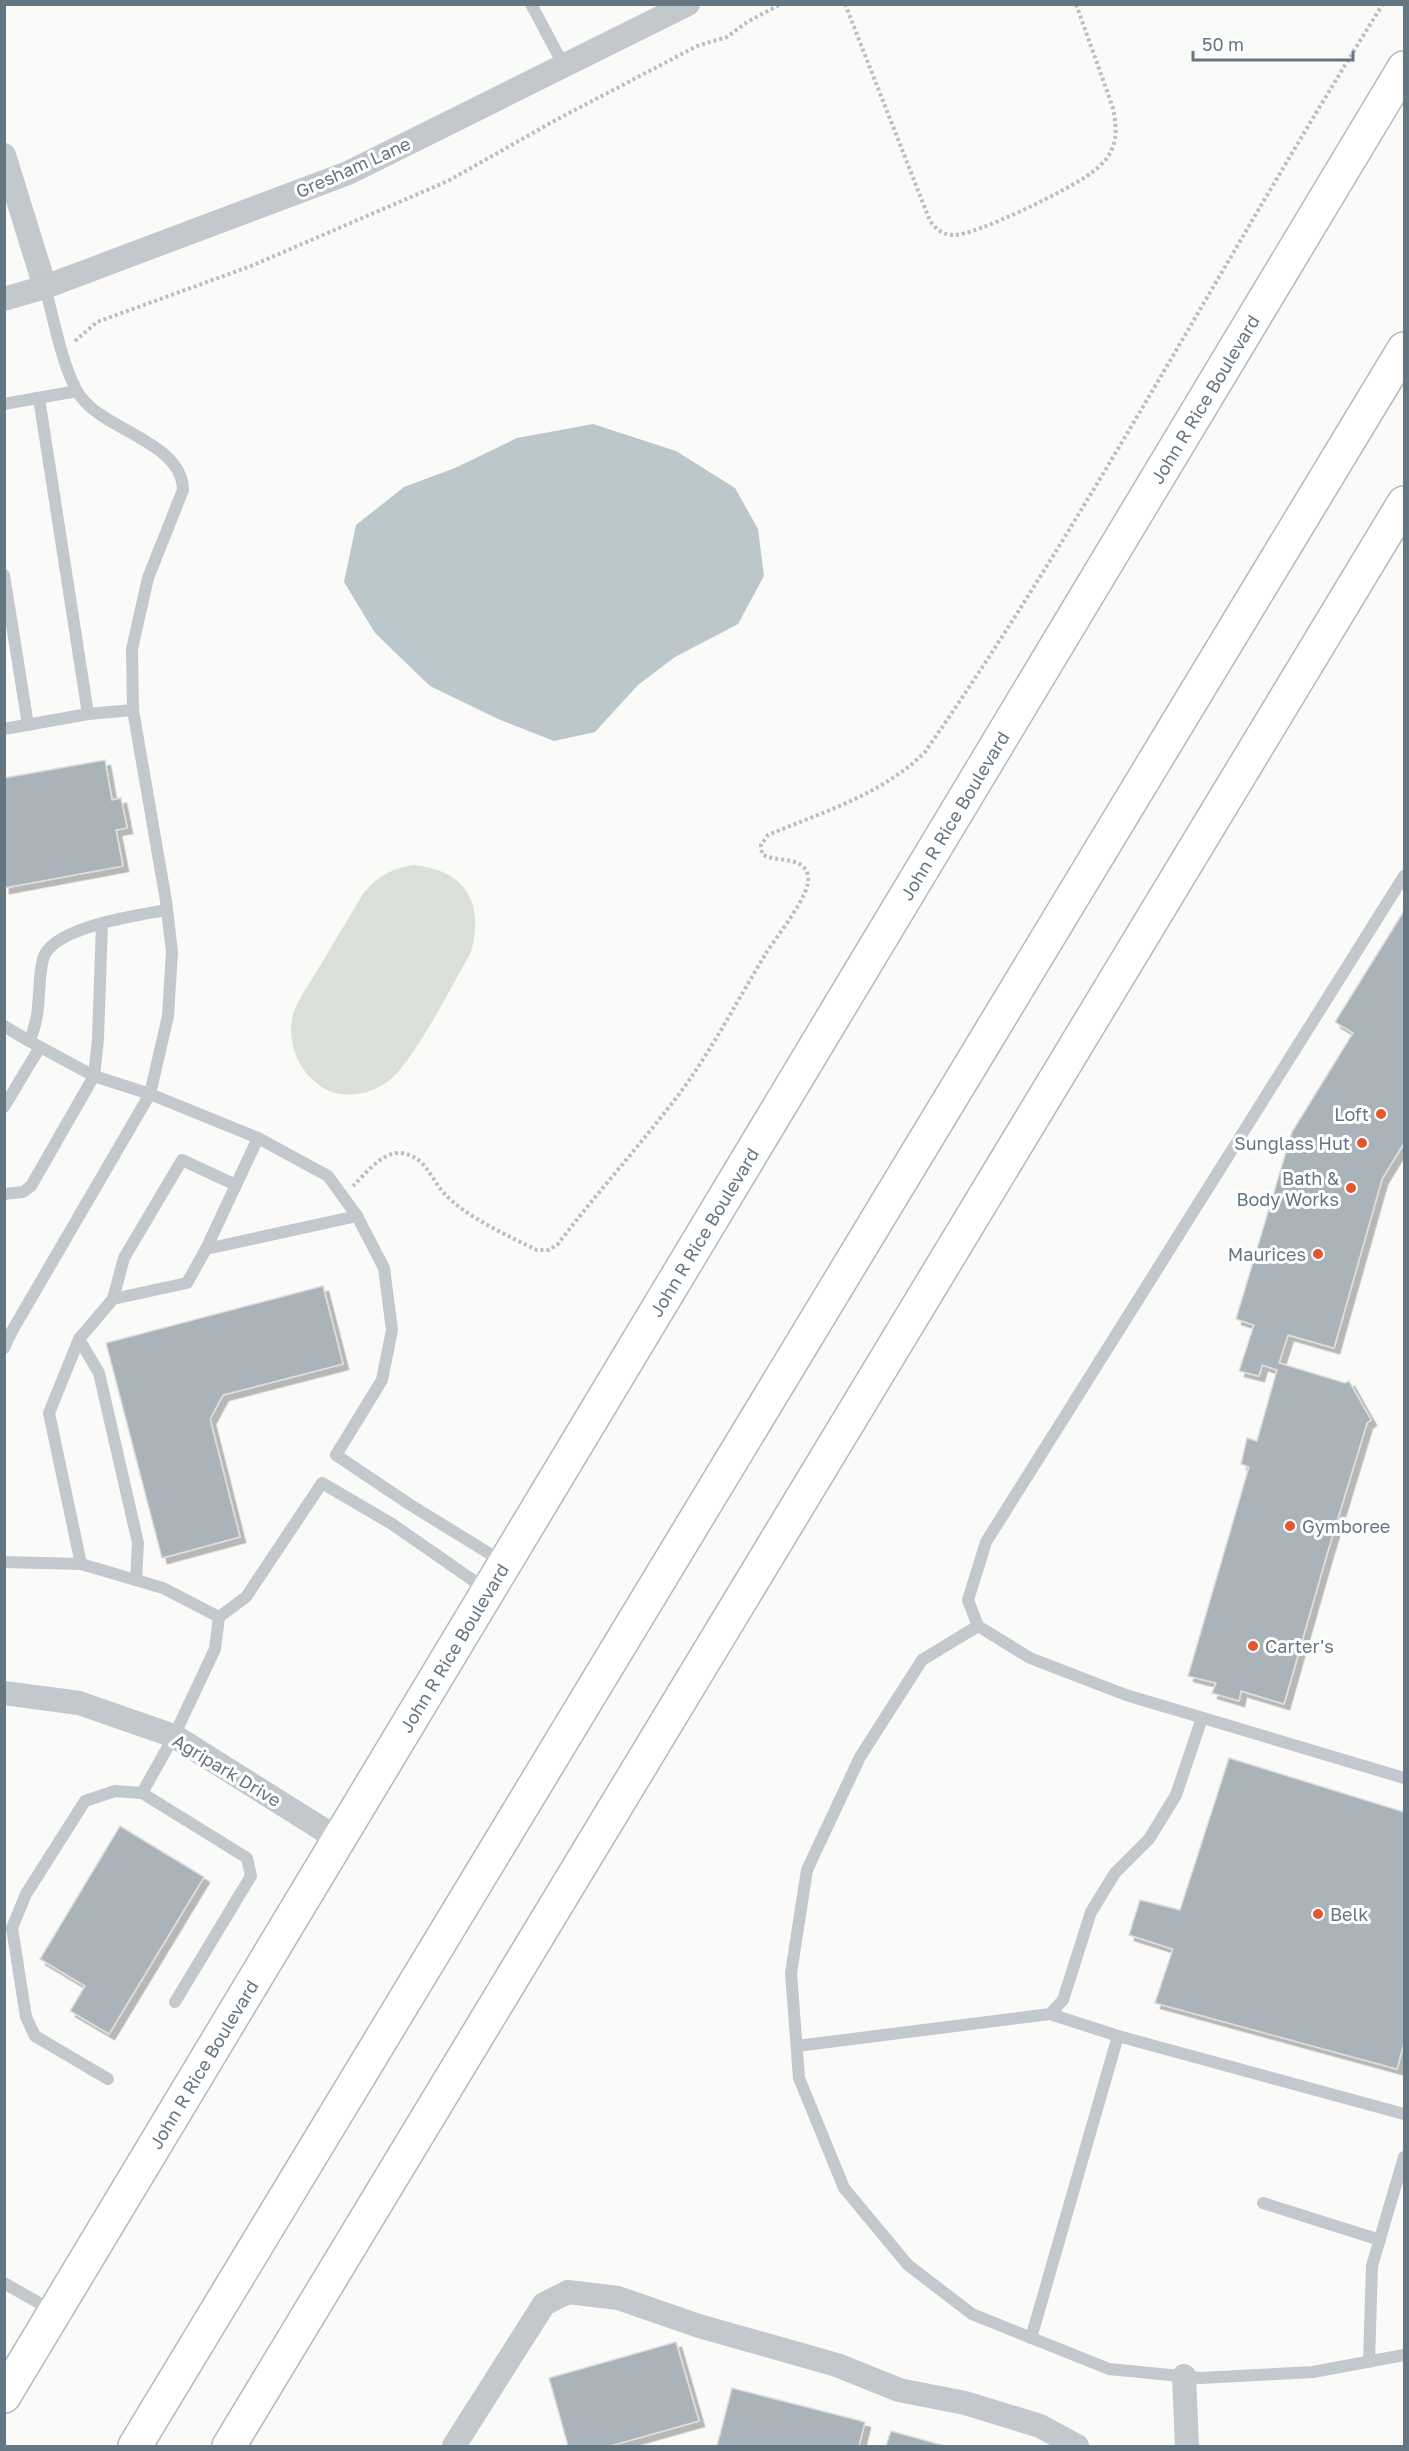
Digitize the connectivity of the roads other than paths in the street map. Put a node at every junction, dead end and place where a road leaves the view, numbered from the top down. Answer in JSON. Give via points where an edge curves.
{"nodes":[{"id":1,"x":531,"y":4,"type":"edge"},
{"id":2,"x":688,"y":4,"type":"edge"},
{"id":3,"x":564,"y":66,"type":"junction"},
{"id":4,"x":1404,"y":68,"type":"edge"},
{"id":5,"x":4,"y":155,"type":"edge"},
{"id":6,"x":45,"y":287,"type":"junction"},
{"id":7,"x":4,"y":299,"type":"edge"},
{"id":8,"x":1404,"y":349,"type":"edge"},
{"id":9,"x":77,"y":391,"type":"junction"},
{"id":10,"x":39,"y":398,"type":"junction"},
{"id":11,"x":4,"y":404,"type":"edge"},
{"id":12,"x":1404,"y":503,"type":"edge"},
{"id":13,"x":4,"y":575,"type":"edge"},
{"id":14,"x":133,"y":710,"type":"junction"},
{"id":15,"x":88,"y":714,"type":"junction"},
{"id":16,"x":28,"y":725,"type":"junction"},
{"id":17,"x":4,"y":729,"type":"edge"},
{"id":18,"x":1404,"y":876,"type":"edge"},
{"id":19,"x":167,"y":910,"type":"junction"},
{"id":20,"x":102,"y":924,"type":"junction"},
{"id":21,"x":4,"y":1026,"type":"edge"},
{"id":22,"x":29,"y":1041,"type":"junction"},
{"id":23,"x":40,"y":1047,"type":"junction"},
{"id":24,"x":94,"y":1076,"type":"junction"},
{"id":25,"x":150,"y":1094,"type":"junction"},
{"id":26,"x":4,"y":1107,"type":"edge"},
{"id":27,"x":258,"y":1138,"type":"junction"},
{"id":28,"x":236,"y":1185,"type":"junction"},
{"id":29,"x":4,"y":1194,"type":"edge"},
{"id":30,"x":357,"y":1216,"type":"junction"},
{"id":31,"x":206,"y":1249,"type":"junction"},
{"id":32,"x":113,"y":1299,"type":"junction"},
{"id":33,"x":79,"y":1339,"type":"junction"},
{"id":34,"x":4,"y":1347,"type":"edge"},
{"id":35,"x":4,"y":1562,"type":"edge"},
{"id":36,"x":81,"y":1564,"type":"junction"},
{"id":37,"x":507,"y":1564,"type":"junction"},
{"id":38,"x":136,"y":1580,"type":"junction"},
{"id":39,"x":488,"y":1591,"type":"junction"},
{"id":40,"x":219,"y":1617,"type":"junction"},
{"id":41,"x":978,"y":1626,"type":"junction"},
{"id":42,"x":4,"y":1693,"type":"edge"},
{"id":43,"x":1202,"y":1718,"type":"junction"},
{"id":44,"x":174,"y":1736,"type":"junction"},
{"id":45,"x":1404,"y":1778,"type":"edge"},
{"id":46,"x":142,"y":1793,"type":"junction"},
{"id":47,"x":338,"y":1839,"type":"junction"},
{"id":48,"x":175,"y":2002,"type":"dead end"},
{"id":49,"x":1050,"y":2014,"type":"junction"},
{"id":50,"x":1118,"y":2036,"type":"junction"},
{"id":51,"x":797,"y":2046,"type":"junction"},
{"id":52,"x":108,"y":2079,"type":"dead end"},
{"id":53,"x":1404,"y":2114,"type":"edge"},
{"id":54,"x":1404,"y":2157,"type":"edge"},
{"id":55,"x":1263,"y":2203,"type":"dead end"},
{"id":56,"x":1380,"y":2240,"type":"junction"},
{"id":57,"x":4,"y":2283,"type":"edge"},
{"id":58,"x":55,"y":2313,"type":"junction"},
{"id":59,"x":1031,"y":2338,"type":"junction"},
{"id":60,"x":1404,"y":2355,"type":"edge"},
{"id":61,"x":1369,"y":2362,"type":"junction"},
{"id":62,"x":1184,"y":2376,"type":"junction"},
{"id":63,"x":4,"y":2396,"type":"edge"},
{"id":64,"x":135,"y":2446,"type":"edge"},
{"id":65,"x":229,"y":2446,"type":"edge"},
{"id":66,"x":454,"y":2446,"type":"edge"},
{"id":67,"x":1077,"y":2446,"type":"edge"},
{"id":68,"x":1187,"y":2446,"type":"edge"}],
"edges":[{"from":1,"to":3,"type":"lane"},
{"from":2,"to":3,"type":"street","name":"Gresham Lane"},
{"from":3,"to":6,"type":"street","name":"Gresham Lane","via":[[348,173]]},
{"from":4,"to":37,"type":"main road","name":"John R Rice Boulevard"},
{"from":5,"to":6,"type":"street"},
{"from":6,"to":7,"type":"street","name":"Gresham Lane"},
{"from":6,"to":9,"type":"lane"},
{"from":8,"to":64,"type":"main road"},
{"from":9,"to":10,"type":"lane"},
{"from":9,"to":14,"type":"lane","via":[[95,410],[174,462],[183,481],[183,490],[147,579],[132,649]]},
{"from":10,"to":11,"type":"lane"},
{"from":10,"to":15,"type":"lane"},
{"from":12,"to":65,"type":"main road"},
{"from":13,"to":16,"type":"lane"},
{"from":14,"to":15,"type":"lane"},
{"from":14,"to":19,"type":"lane"},
{"from":15,"to":16,"type":"lane"},
{"from":16,"to":17,"type":"lane"},
{"from":18,"to":41,"type":"lane","via":[[987,1542],[968,1600]]},
{"from":19,"to":20,"type":"lane"},
{"from":19,"to":25,"type":"lane","via":[[172,952],[168,1016]]},
{"from":20,"to":22,"type":"lane","via":[[49,946],[43,958],[38,1023]]},
{"from":20,"to":24,"type":"lane"},
{"from":21,"to":22,"type":"lane"},
{"from":22,"to":23,"type":"lane"},
{"from":23,"to":24,"type":"lane"},
{"from":23,"to":26,"type":"lane"},
{"from":24,"to":25,"type":"lane"},
{"from":24,"to":29,"type":"lane","via":[[31,1186],[23,1192]]},
{"from":25,"to":27,"type":"lane"},
{"from":25,"to":34,"type":"lane"},
{"from":27,"to":28,"type":"lane"},
{"from":27,"to":30,"type":"lane","via":[[328,1176]]},
{"from":28,"to":31,"type":"lane"},
{"from":28,"to":32,"type":"lane","via":[[182,1160],[124,1258]]},
{"from":30,"to":31,"type":"lane"},
{"from":30,"to":37,"type":"lane","via":[[384,1268],[392,1330],[382,1380],[336,1455]]},
{"from":31,"to":32,"type":"lane","via":[[187,1283]]},
{"from":32,"to":33,"type":"lane"},
{"from":33,"to":36,"type":"lane","via":[[49,1413]]},
{"from":33,"to":38,"type":"lane","via":[[102,1385],[138,1543]]},
{"from":35,"to":36,"type":"lane"},
{"from":36,"to":38,"type":"lane"},
{"from":37,"to":39,"type":"main road","name":"John R Rice Boulevard"},
{"from":38,"to":40,"type":"lane","via":[[163,1588]]},
{"from":39,"to":40,"type":"lane","via":[[392,1524],[322,1483],[246,1597]]},
{"from":39,"to":47,"type":"main road","name":"John R Rice Boulevard"},
{"from":40,"to":44,"type":"lane","via":[[215,1649]]},
{"from":41,"to":43,"type":"lane","via":[[1030,1658],[1126,1695]]},
{"from":41,"to":51,"type":"lane","via":[[922,1660],[860,1757],[807,1870],[791,1972]]},
{"from":42,"to":44,"type":"street","name":"Agripark Drive","via":[[79,1703]]},
{"from":43,"to":45,"type":"lane"},
{"from":43,"to":49,"type":"lane","via":[[1176,1795],[1149,1839],[1115,1873],[1091,1912],[1063,2000]]},
{"from":44,"to":46,"type":"lane"},
{"from":44,"to":47,"type":"street","name":"Agripark Drive"},
{"from":46,"to":48,"type":"lane","via":[[247,1858],[251,1876]]},
{"from":46,"to":52,"type":"lane","via":[[115,1791],[86,1801],[26,1894],[12,1928],[26,2017],[35,2036]]},
{"from":47,"to":58,"type":"main road","name":"John R Rice Boulevard"},
{"from":49,"to":50,"type":"lane"},
{"from":49,"to":51,"type":"lane"},
{"from":50,"to":53,"type":"lane"},
{"from":50,"to":59,"type":"lane"},
{"from":51,"to":59,"type":"lane","via":[[799,2078],[844,2188],[908,2265],[972,2314]]},
{"from":54,"to":56,"type":"lane"},
{"from":55,"to":56,"type":"lane"},
{"from":56,"to":61,"type":"lane","via":[[1372,2266]]},
{"from":57,"to":58,"type":"lane"},
{"from":58,"to":63,"type":"main road","name":"John R Rice Boulevard"},
{"from":59,"to":62,"type":"lane","via":[[1109,2369]]},
{"from":60,"to":61,"type":"lane"},
{"from":61,"to":62,"type":"lane","via":[[1313,2372]]},
{"from":62,"to":68,"type":"street"},
{"from":66,"to":67,"type":"street","via":[[544,2304],[568,2292],[618,2298],[699,2326],[837,2365],[900,2390],[1018,2419]]}]}
